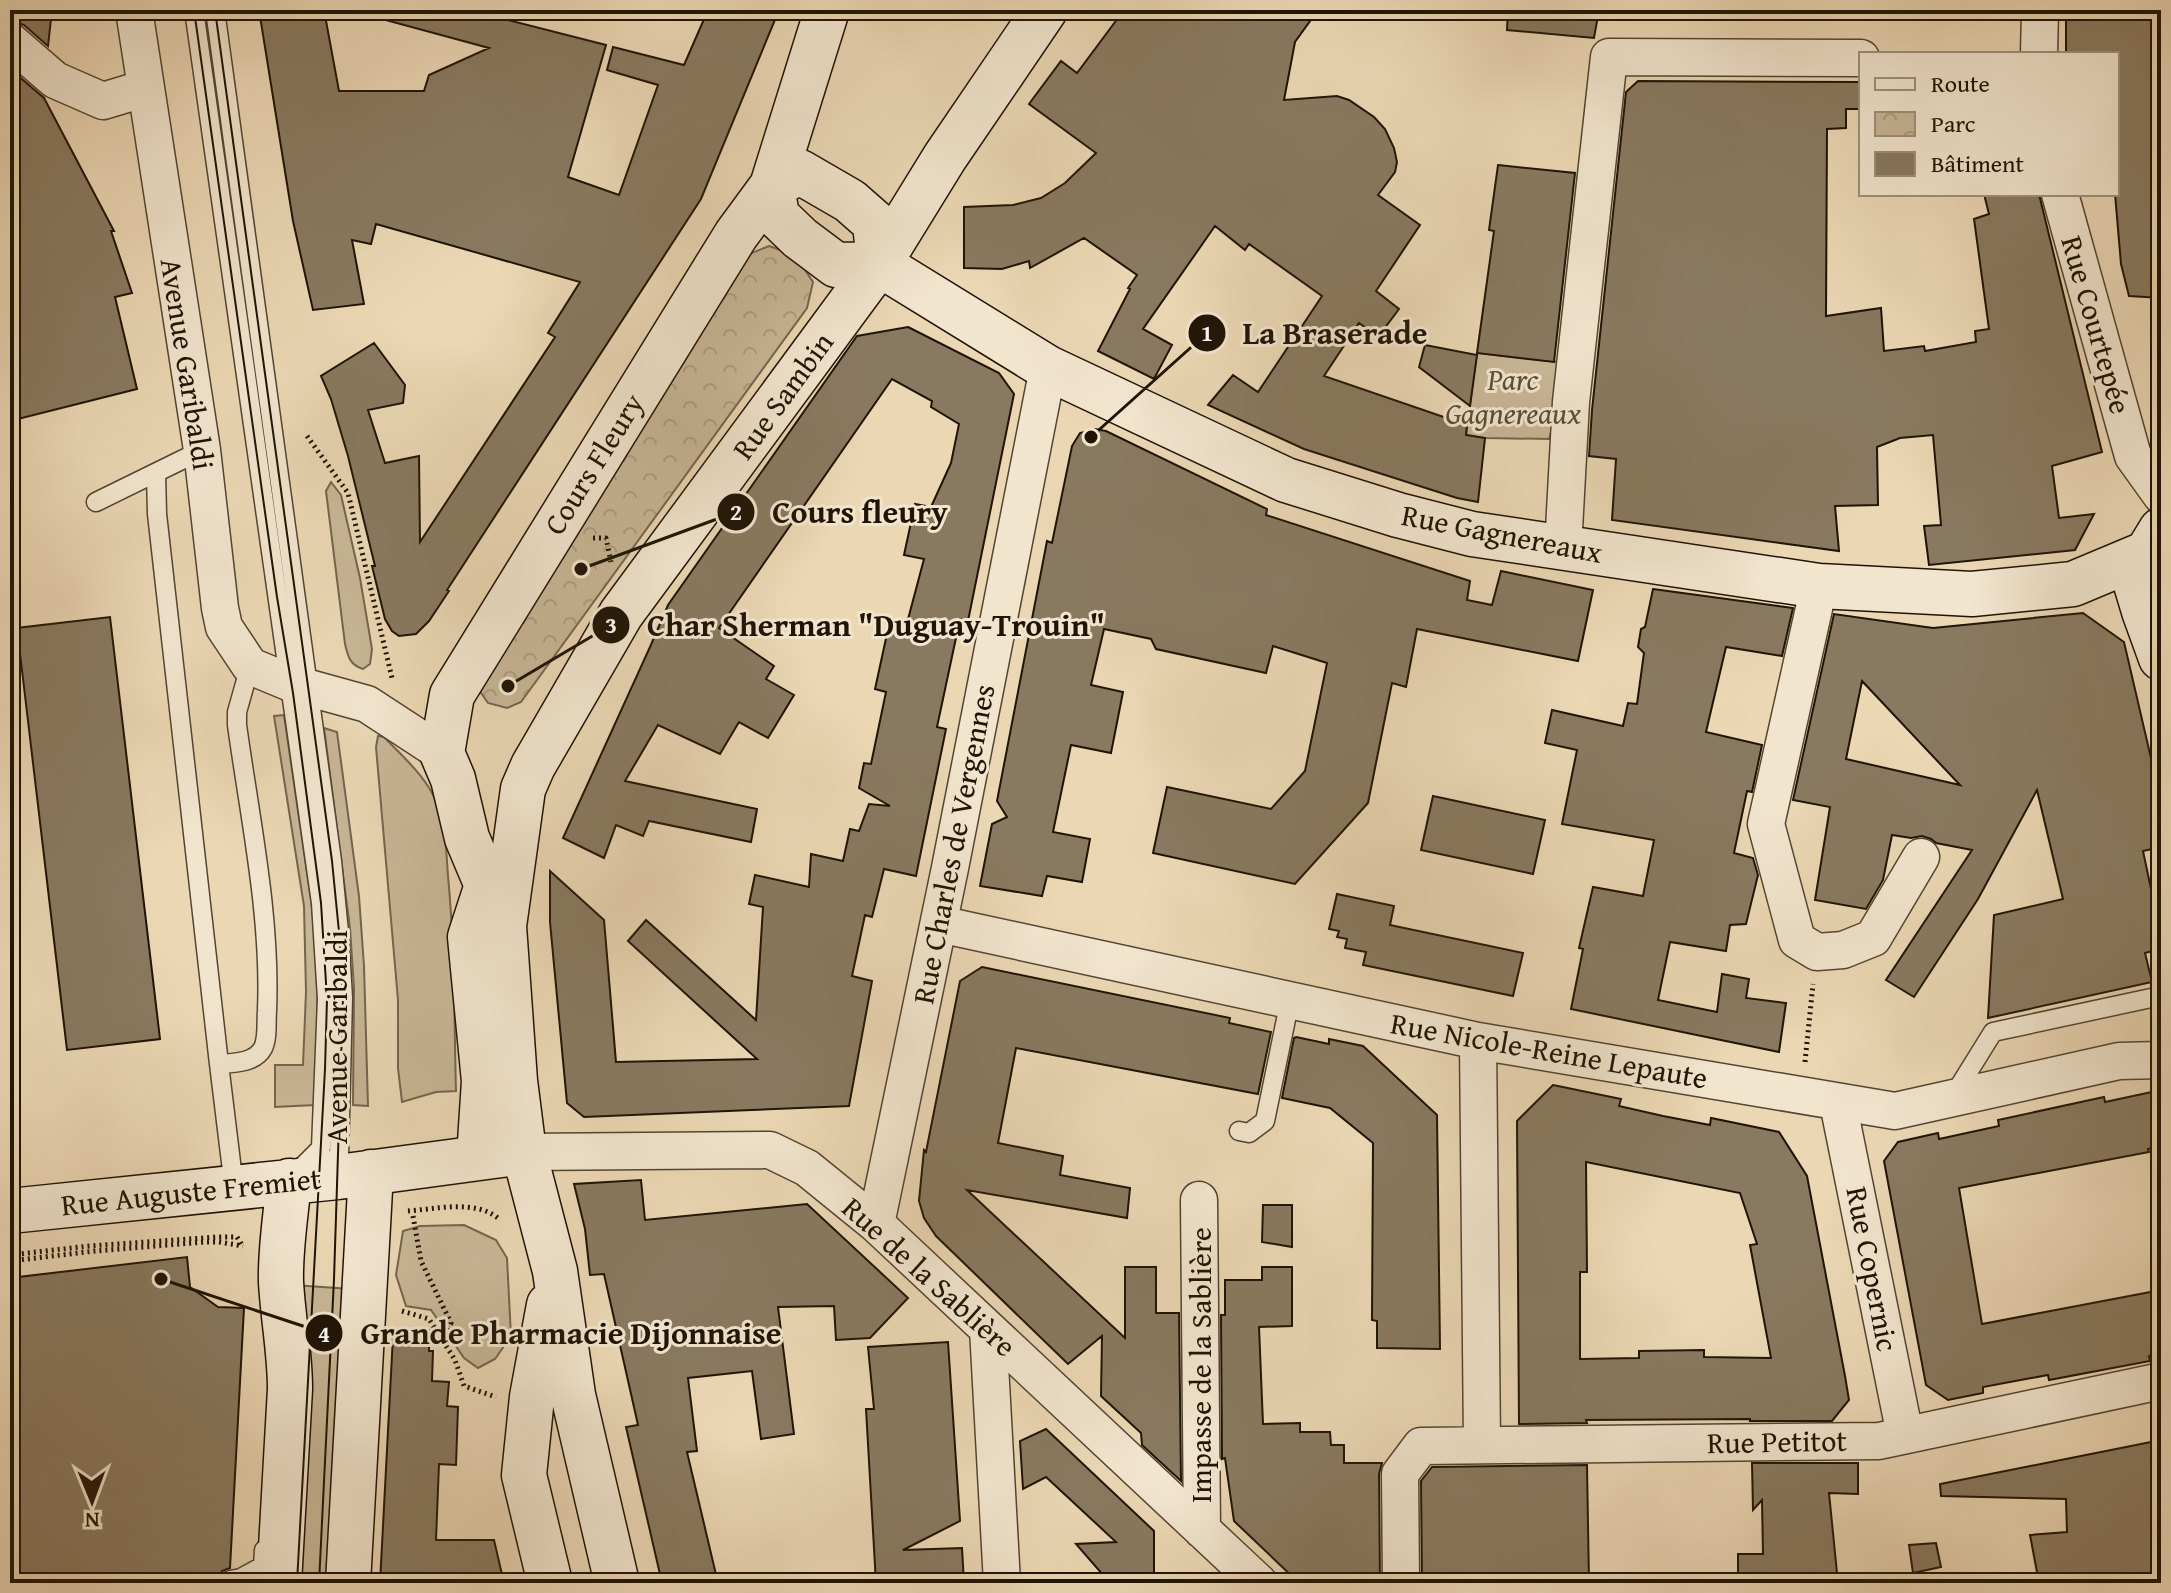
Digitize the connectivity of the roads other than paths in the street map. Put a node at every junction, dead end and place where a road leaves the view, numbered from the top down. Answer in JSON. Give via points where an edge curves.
{"nodes":[{"id":1,"x":134,"y":10,"type":"edge"},
{"id":2,"x":194,"y":10,"type":"edge"},
{"id":3,"x":215,"y":10,"type":"edge"},
{"id":4,"x":827,"y":10,"type":"edge"},
{"id":5,"x":2040,"y":10,"type":"edge"},
{"id":6,"x":1038,"y":16,"type":"edge"},
{"id":7,"x":10,"y":41,"type":"edge"},
{"id":8,"x":2039,"y":52,"type":"edge"},
{"id":9,"x":1859,"y":58,"type":"edge"},
{"id":10,"x":146,"y":88,"type":"junction"},
{"id":11,"x":772,"y":186,"type":"junction"},
{"id":12,"x":2061,"y":196,"type":"edge"},
{"id":13,"x":879,"y":264,"type":"junction"},
{"id":14,"x":1048,"y":368,"type":"junction"},
{"id":15,"x":202,"y":450,"type":"junction"},
{"id":16,"x":156,"y":473,"type":"junction"},
{"id":17,"x":2161,"y":495,"type":"edge"},
{"id":18,"x":96,"y":502,"type":"dead end"},
{"id":19,"x":2161,"y":530,"type":"edge"},
{"id":20,"x":1563,"y":548,"type":"junction"},
{"id":21,"x":2129,"y":561,"type":"junction"},
{"id":22,"x":1819,"y":586,"type":"junction"},
{"id":23,"x":2152,"y":611,"type":"edge"},
{"id":24,"x":2161,"y":658,"type":"edge"},
{"id":25,"x":250,"y":666,"type":"junction"},
{"id":26,"x":299,"y":686,"type":"junction"},
{"id":27,"x":447,"y":766,"type":"junction"},
{"id":28,"x":523,"y":789,"type":"junction"},
{"id":29,"x":1921,"y":857,"type":"dead end"},
{"id":30,"x":487,"y":885,"type":"junction"},
{"id":31,"x":939,"y":924,"type":"junction"},
{"id":32,"x":504,"y":926,"type":"junction"},
{"id":33,"x":2161,"y":999,"type":"edge"},
{"id":34,"x":1290,"y":1000,"type":"junction"},
{"id":35,"x":1478,"y":1041,"type":"junction"},
{"id":36,"x":2161,"y":1060,"type":"edge"},
{"id":37,"x":219,"y":1064,"type":"junction"},
{"id":38,"x":1951,"y":1098,"type":"junction"},
{"id":39,"x":1838,"y":1103,"type":"junction"},
{"id":40,"x":1239,"y":1131,"type":"dead end"},
{"id":41,"x":524,"y":1152,"type":"junction"},
{"id":42,"x":479,"y":1158,"type":"junction"},
{"id":43,"x":371,"y":1172,"type":"junction"},
{"id":44,"x":289,"y":1181,"type":"junction"},
{"id":45,"x":234,"y":1187,"type":"junction"},
{"id":46,"x":1199,"y":1200,"type":"dead end"},
{"id":47,"x":10,"y":1211,"type":"edge"},
{"id":48,"x":876,"y":1224,"type":"junction"},
{"id":49,"x":555,"y":1271,"type":"junction"},
{"id":50,"x":988,"y":1329,"type":"junction"},
{"id":51,"x":2161,"y":1381,"type":"edge"},
{"id":52,"x":289,"y":1411,"type":"junction"},
{"id":53,"x":1905,"y":1435,"type":"junction"},
{"id":54,"x":1482,"y":1445,"type":"junction"},
{"id":55,"x":1202,"y":1530,"type":"junction"},
{"id":56,"x":230,"y":1580,"type":"dead end"},
{"id":57,"x":279,"y":1583,"type":"edge"},
{"id":58,"x":348,"y":1583,"type":"edge"},
{"id":59,"x":550,"y":1583,"type":"edge"},
{"id":60,"x":617,"y":1583,"type":"edge"},
{"id":61,"x":1002,"y":1583,"type":"edge"},
{"id":62,"x":1259,"y":1583,"type":"edge"},
{"id":63,"x":1401,"y":1583,"type":"edge"}],
"edges":[{"from":1,"to":10,"type":"street","name":"Avenue Garibaldi"},
{"from":2,"to":26,"type":"lane","name":"Avenue Garibaldi"},
{"from":3,"to":26,"type":"lane","name":"Avenue Garibaldi"},
{"from":4,"to":11,"type":"main road","name":"Cours Fleury"},
{"from":5,"to":8,"type":"street"},
{"from":6,"to":13,"type":"main road","name":"Rue Sambin"},
{"from":7,"to":10,"type":"street","via":[[55,80],[103,101]]},
{"from":9,"to":20,"type":"street","via":[[1609,57],[1571,402]]},
{"from":10,"to":15,"type":"street","name":"Avenue Garibaldi"},
{"from":11,"to":13,"type":"main road","via":[[777,216],[836,265]]},
{"from":11,"to":13,"type":"main road","via":[[800,172],[850,201],[875,223]]},
{"from":11,"to":27,"type":"main road","name":"Cours Fleury","via":[[736,235],[452,695]]},
{"from":12,"to":17,"type":"street","name":"Rue Courtepée","via":[[2133,456]]},
{"from":13,"to":14,"type":"main road","name":"Rue Gagnereaux"},
{"from":13,"to":28,"type":"main road","name":"Rue Sambin","via":[[621,614]]},
{"from":14,"to":20,"type":"main road","name":"Rue Gagnereaux","via":[[1286,480],[1472,534]]},
{"from":14,"to":31,"type":"street","name":"Rue Charles de Vergennes"},
{"from":15,"to":16,"type":"lane"},
{"from":15,"to":25,"type":"street","name":"Avenue Garibaldi","via":[[224,627]]},
{"from":16,"to":18,"type":"lane"},
{"from":16,"to":37,"type":"lane"},
{"from":19,"to":21,"type":"main road","name":"Rue Gagnereaux","via":[[2147,553]]},
{"from":20,"to":22,"type":"main road","name":"Rue Gagnereaux"},
{"from":21,"to":22,"type":"main road","name":"Rue Gagnereaux","via":[[2073,584],[1972,594]]},
{"from":21,"to":23,"type":"main road"},
{"from":22,"to":29,"type":"street","via":[[1766,824],[1797,940],[1817,952],[1843,950],[1873,938]]},
{"from":23,"to":24,"type":"main road"},
{"from":25,"to":26,"type":"street"},
{"from":25,"to":37,"type":"lane","via":[[237,725],[265,935],[265,1040],[250,1059]]},
{"from":26,"to":27,"type":"street","via":[[367,704]]},
{"from":26,"to":44,"type":"lane","name":"Avenue Garibaldi","via":[[327,999],[321,1148]]},
{"from":27,"to":28,"type":"main road","via":[[507,792]]},
{"from":27,"to":30,"type":"main road","name":"Cours Fleury"},
{"from":28,"to":32,"type":"main road","name":"Rue Sambin"},
{"from":30,"to":32,"type":"main road","name":"Cours Fleury"},
{"from":30,"to":42,"type":"main road","via":[[470,937],[484,1081]]},
{"from":31,"to":34,"type":"street","name":"Rue Nicole-Reine Lepaute"},
{"from":31,"to":48,"type":"street","name":"Rue Charles de Vergennes"},
{"from":32,"to":41,"type":"main road"},
{"from":33,"to":38,"type":"lane","via":[[1993,1032]]},
{"from":34,"to":35,"type":"street","name":"Rue Nicole-Reine Lepaute"},
{"from":34,"to":40,"type":"lane","via":[[1265,1121],[1249,1133]]},
{"from":35,"to":39,"type":"street","name":"Rue Nicole-Reine Lepaute"},
{"from":35,"to":54,"type":"street"},
{"from":36,"to":38,"type":"street","name":"Rue Nicole-Reine Lepaute","via":[[2119,1061]]},
{"from":37,"to":45,"type":"lane"},
{"from":38,"to":39,"type":"street","name":"Rue Nicole-Reine Lepaute","via":[[1895,1111]]},
{"from":39,"to":53,"type":"street","name":"Rue Copernic"},
{"from":41,"to":42,"type":"main road","name":"Rue Auguste Fremiet"},
{"from":41,"to":48,"type":"street","name":"Rue de la Sablière","via":[[770,1150],[807,1168]]},
{"from":41,"to":49,"type":"main road"},
{"from":42,"to":43,"type":"main road","name":"Rue Auguste Fremiet"},
{"from":43,"to":44,"type":"main road","name":"Rue Auguste Fremiet"},
{"from":43,"to":58,"type":"main road"},
{"from":44,"to":45,"type":"main road","name":"Rue Auguste Fremiet"},
{"from":44,"to":52,"type":"main road","via":[[281,1277]]},
{"from":45,"to":47,"type":"main road","name":"Rue Auguste Fremiet"},
{"from":46,"to":55,"type":"street","name":"Impasse de la Sablière"},
{"from":48,"to":50,"type":"street","name":"Rue de la Sablière"},
{"from":49,"to":59,"type":"main road","via":[[524,1475]]},
{"from":49,"to":60,"type":"main road","via":[[573,1395]]},
{"from":50,"to":55,"type":"street","name":"Rue de la Sablière"},
{"from":50,"to":61,"type":"street"},
{"from":51,"to":53,"type":"street","name":"Rue Petitot"},
{"from":52,"to":56,"type":"lane","via":[[270,1456],[263,1566]]},
{"from":52,"to":57,"type":"main road"},
{"from":53,"to":54,"type":"street","name":"Rue Petitot","via":[[1879,1441]]},
{"from":54,"to":63,"type":"street","name":"Rue Petitot","via":[[1421,1446],[1400,1474]]},
{"from":55,"to":62,"type":"street","name":"Rue de la Sablière"}]}
